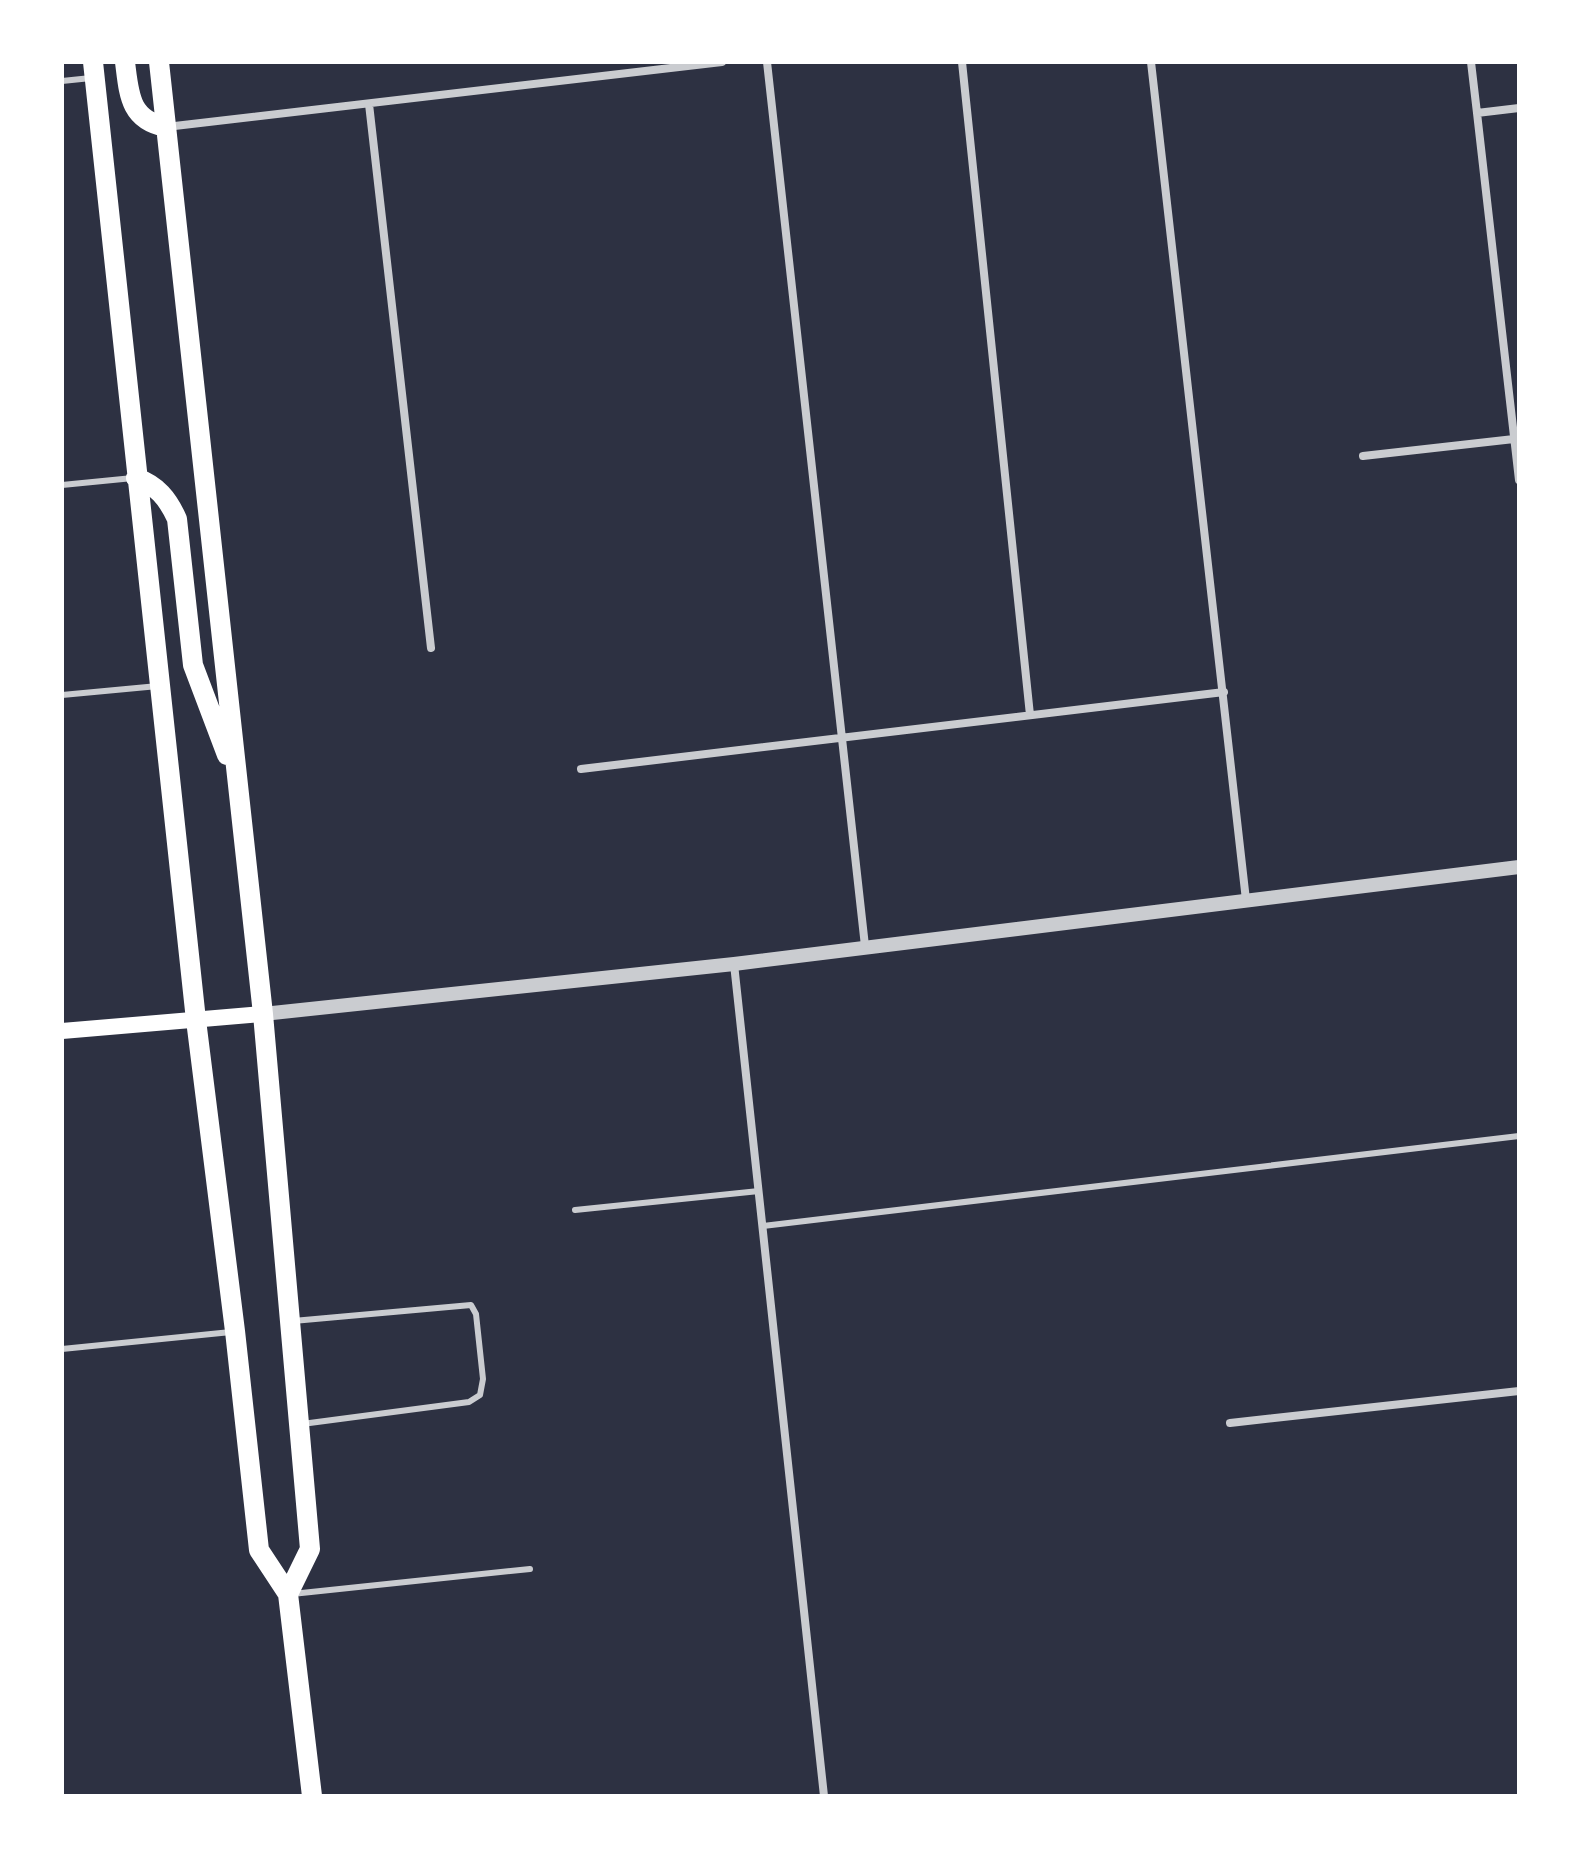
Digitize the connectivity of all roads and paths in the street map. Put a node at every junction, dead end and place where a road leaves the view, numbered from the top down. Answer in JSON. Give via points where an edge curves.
{"nodes":[{"id":1,"x":125,"y":62,"type":"edge"},
{"id":2,"x":159,"y":62,"type":"edge"},
{"id":3,"x":722,"y":62,"type":"edge"},
{"id":4,"x":767,"y":62,"type":"edge"},
{"id":5,"x":962,"y":62,"type":"edge"},
{"id":6,"x":1151,"y":62,"type":"edge"},
{"id":7,"x":1471,"y":62,"type":"edge"},
{"id":8,"x":94,"y":70,"type":"edge"},
{"id":9,"x":62,"y":81,"type":"edge"},
{"id":10,"x":369,"y":104,"type":"junction"},
{"id":11,"x":1519,"y":108,"type":"edge"},
{"id":12,"x":1477,"y":113,"type":"junction"},
{"id":13,"x":166,"y":127,"type":"junction"},
{"id":14,"x":1514,"y":439,"type":"junction"},
{"id":15,"x":1363,"y":456,"type":"dead end"},
{"id":16,"x":136,"y":478,"type":"junction"},
{"id":17,"x":1519,"y":480,"type":"edge"},
{"id":18,"x":62,"y":485,"type":"edge"},
{"id":19,"x":431,"y":648,"type":"dead end"},
{"id":20,"x":160,"y":686,"type":"junction"},
{"id":21,"x":1224,"y":692,"type":"junction"},
{"id":22,"x":62,"y":695,"type":"edge"},
{"id":23,"x":1030,"y":715,"type":"junction"},
{"id":24,"x":843,"y":737,"type":"junction"},
{"id":25,"x":581,"y":769,"type":"dead end"},
{"id":26,"x":237,"y":781,"type":"junction"},
{"id":27,"x":1519,"y":867,"type":"edge"},
{"id":28,"x":1246,"y":900,"type":"junction"},
{"id":29,"x":865,"y":946,"type":"junction"},
{"id":30,"x":734,"y":964,"type":"junction"},
{"id":31,"x":263,"y":1014,"type":"junction"},
{"id":32,"x":196,"y":1020,"type":"junction"},
{"id":33,"x":62,"y":1031,"type":"edge"},
{"id":34,"x":1519,"y":1136,"type":"edge"},
{"id":35,"x":759,"y":1191,"type":"junction"},
{"id":36,"x":575,"y":1210,"type":"dead end"},
{"id":37,"x":763,"y":1226,"type":"junction"},
{"id":38,"x":289,"y":1321,"type":"junction"},
{"id":39,"x":235,"y":1331,"type":"junction"},
{"id":40,"x":62,"y":1349,"type":"edge"},
{"id":41,"x":1519,"y":1391,"type":"edge"},
{"id":42,"x":1230,"y":1423,"type":"dead end"},
{"id":43,"x":298,"y":1424,"type":"junction"},
{"id":44,"x":530,"y":1569,"type":"dead end"},
{"id":45,"x":288,"y":1594,"type":"junction"},
{"id":46,"x":312,"y":1796,"type":"edge"},
{"id":47,"x":824,"y":1796,"type":"edge"}],
"edges":[{"from":1,"to":13,"type":"main road","via":[[129,97],[138,113],[153,125]]},
{"from":2,"to":13,"type":"main road"},
{"from":3,"to":10,"type":"street"},
{"from":4,"to":24,"type":"street"},
{"from":5,"to":23,"type":"street"},
{"from":6,"to":21,"type":"street"},
{"from":7,"to":12,"type":"street"},
{"from":8,"to":9,"type":"lane"},
{"from":8,"to":16,"type":"main road"},
{"from":10,"to":13,"type":"street"},
{"from":10,"to":19,"type":"street"},
{"from":11,"to":12,"type":"street"},
{"from":12,"to":14,"type":"street"},
{"from":13,"to":26,"type":"main road"},
{"from":14,"to":15,"type":"street"},
{"from":14,"to":17,"type":"street"},
{"from":16,"to":18,"type":"lane"},
{"from":16,"to":20,"type":"main road"},
{"from":16,"to":26,"type":"main road","via":[[149,482],[170,502],[177,519],[193,665]]},
{"from":20,"to":22,"type":"lane"},
{"from":20,"to":32,"type":"main road"},
{"from":21,"to":23,"type":"street"},
{"from":21,"to":28,"type":"street"},
{"from":23,"to":24,"type":"street"},
{"from":24,"to":25,"type":"street"},
{"from":24,"to":29,"type":"street"},
{"from":26,"to":31,"type":"main road"},
{"from":27,"to":28,"type":"street"},
{"from":28,"to":29,"type":"street"},
{"from":29,"to":30,"type":"street"},
{"from":30,"to":31,"type":"street"},
{"from":30,"to":35,"type":"street"},
{"from":31,"to":32,"type":"main road"},
{"from":31,"to":38,"type":"main road"},
{"from":32,"to":33,"type":"main road"},
{"from":32,"to":39,"type":"main road"},
{"from":34,"to":37,"type":"lane"},
{"from":35,"to":36,"type":"lane"},
{"from":35,"to":37,"type":"street"},
{"from":37,"to":47,"type":"street"},
{"from":38,"to":43,"type":"main road"},
{"from":38,"to":43,"type":"lane","via":[[471,1305],[483,1379],[480,1395],[469,1402]]},
{"from":39,"to":40,"type":"lane"},
{"from":39,"to":45,"type":"main road","via":[[259,1550]]},
{"from":41,"to":42,"type":"street"},
{"from":43,"to":45,"type":"main road","via":[[310,1549]]},
{"from":44,"to":45,"type":"lane"},
{"from":45,"to":46,"type":"main road"}]}
